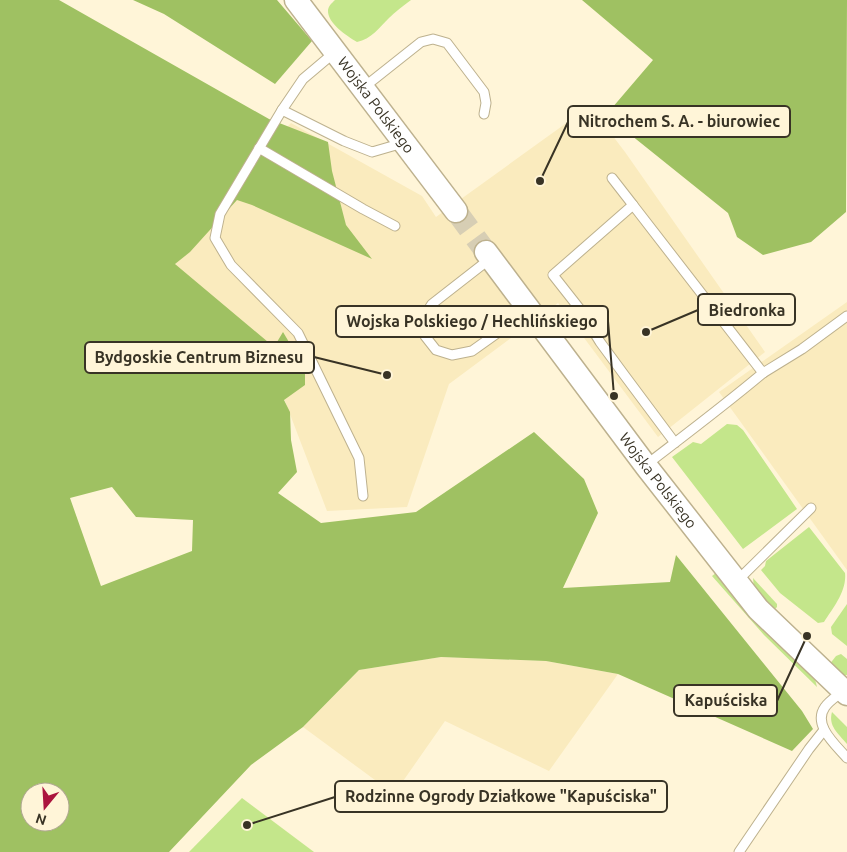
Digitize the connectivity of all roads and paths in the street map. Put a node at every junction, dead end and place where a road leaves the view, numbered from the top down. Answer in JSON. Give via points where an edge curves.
{"nodes":[{"id":1,"x":296,"y":0,"type":"edge"},
{"id":2,"x":336,"y":52,"type":"junction"},
{"id":3,"x":363,"y":89,"type":"junction"},
{"id":4,"x":282,"y":110,"type":"junction"},
{"id":5,"x":484,"y":114,"type":"dead end"},
{"id":6,"x":404,"y":142,"type":"junction"},
{"id":7,"x":259,"y":148,"type":"junction"},
{"id":8,"x":612,"y":178,"type":"dead end"},
{"id":9,"x":632,"y":205,"type":"junction"},
{"id":10,"x":456,"y":211,"type":"tunnel mouth"},
{"id":11,"x":395,"y":226,"type":"dead end"},
{"id":12,"x":488,"y":255,"type":"joint"},
{"id":13,"x":528,"y":307,"type":"junction"},
{"id":14,"x":847,"y":316,"type":"edge"},
{"id":15,"x":763,"y":373,"type":"junction"},
{"id":16,"x":675,"y":443,"type":"junction"},
{"id":17,"x":646,"y":466,"type":"junction"},
{"id":18,"x":364,"y":496,"type":"dead end"},
{"id":19,"x":811,"y":508,"type":"dead end"},
{"id":20,"x":737,"y":582,"type":"junction"},
{"id":21,"x":846,"y":691,"type":"edge"},
{"id":22,"x":824,"y":730,"type":"junction"},
{"id":23,"x":847,"y":758,"type":"edge"},
{"id":24,"x":739,"y":852,"type":"edge"}],
"edges":[{"from":1,"to":2,"type":"street","name":"Wojska Polskiego"},
{"from":2,"to":3,"type":"street","name":"Wojska Polskiego"},
{"from":2,"to":4,"type":"lane","via":[[303,79]]},
{"from":3,"to":5,"type":"lane","via":[[421,42],[433,38],[447,43],[484,92]]},
{"from":3,"to":6,"type":"street","name":"Wojska Polskiego"},
{"from":4,"to":6,"type":"lane","via":[[372,152]]},
{"from":4,"to":7,"type":"lane"},
{"from":6,"to":10,"type":"street","name":"Wojska Polskiego"},
{"from":7,"to":11,"type":"lane"},
{"from":7,"to":18,"type":"lane","via":[[220,214],[214,238],[231,265],[298,333],[359,458]]},
{"from":8,"to":9,"type":"lane"},
{"from":9,"to":15,"type":"lane"},
{"from":9,"to":16,"type":"lane","via":[[553,275]]},
{"from":12,"to":13,"type":"street","name":"Wojska Polskiego"},
{"from":12,"to":13,"type":"lane","via":[[432,304],[423,318],[425,336],[436,350],[452,355],[472,351]]},
{"from":13,"to":17,"type":"street","name":"Wojska Polskiego"},
{"from":14,"to":15,"type":"lane"},
{"from":15,"to":16,"type":"lane"},
{"from":16,"to":17,"type":"lane"},
{"from":17,"to":20,"type":"street","name":"Wojska Polskiego"},
{"from":19,"to":20,"type":"lane"},
{"from":20,"to":21,"type":"street","name":"Wojska Polskiego","via":[[758,609]]},
{"from":21,"to":22,"type":"lane","via":[[823,709],[821,722]]},
{"from":22,"to":23,"type":"lane"},
{"from":22,"to":24,"type":"lane"}]}
